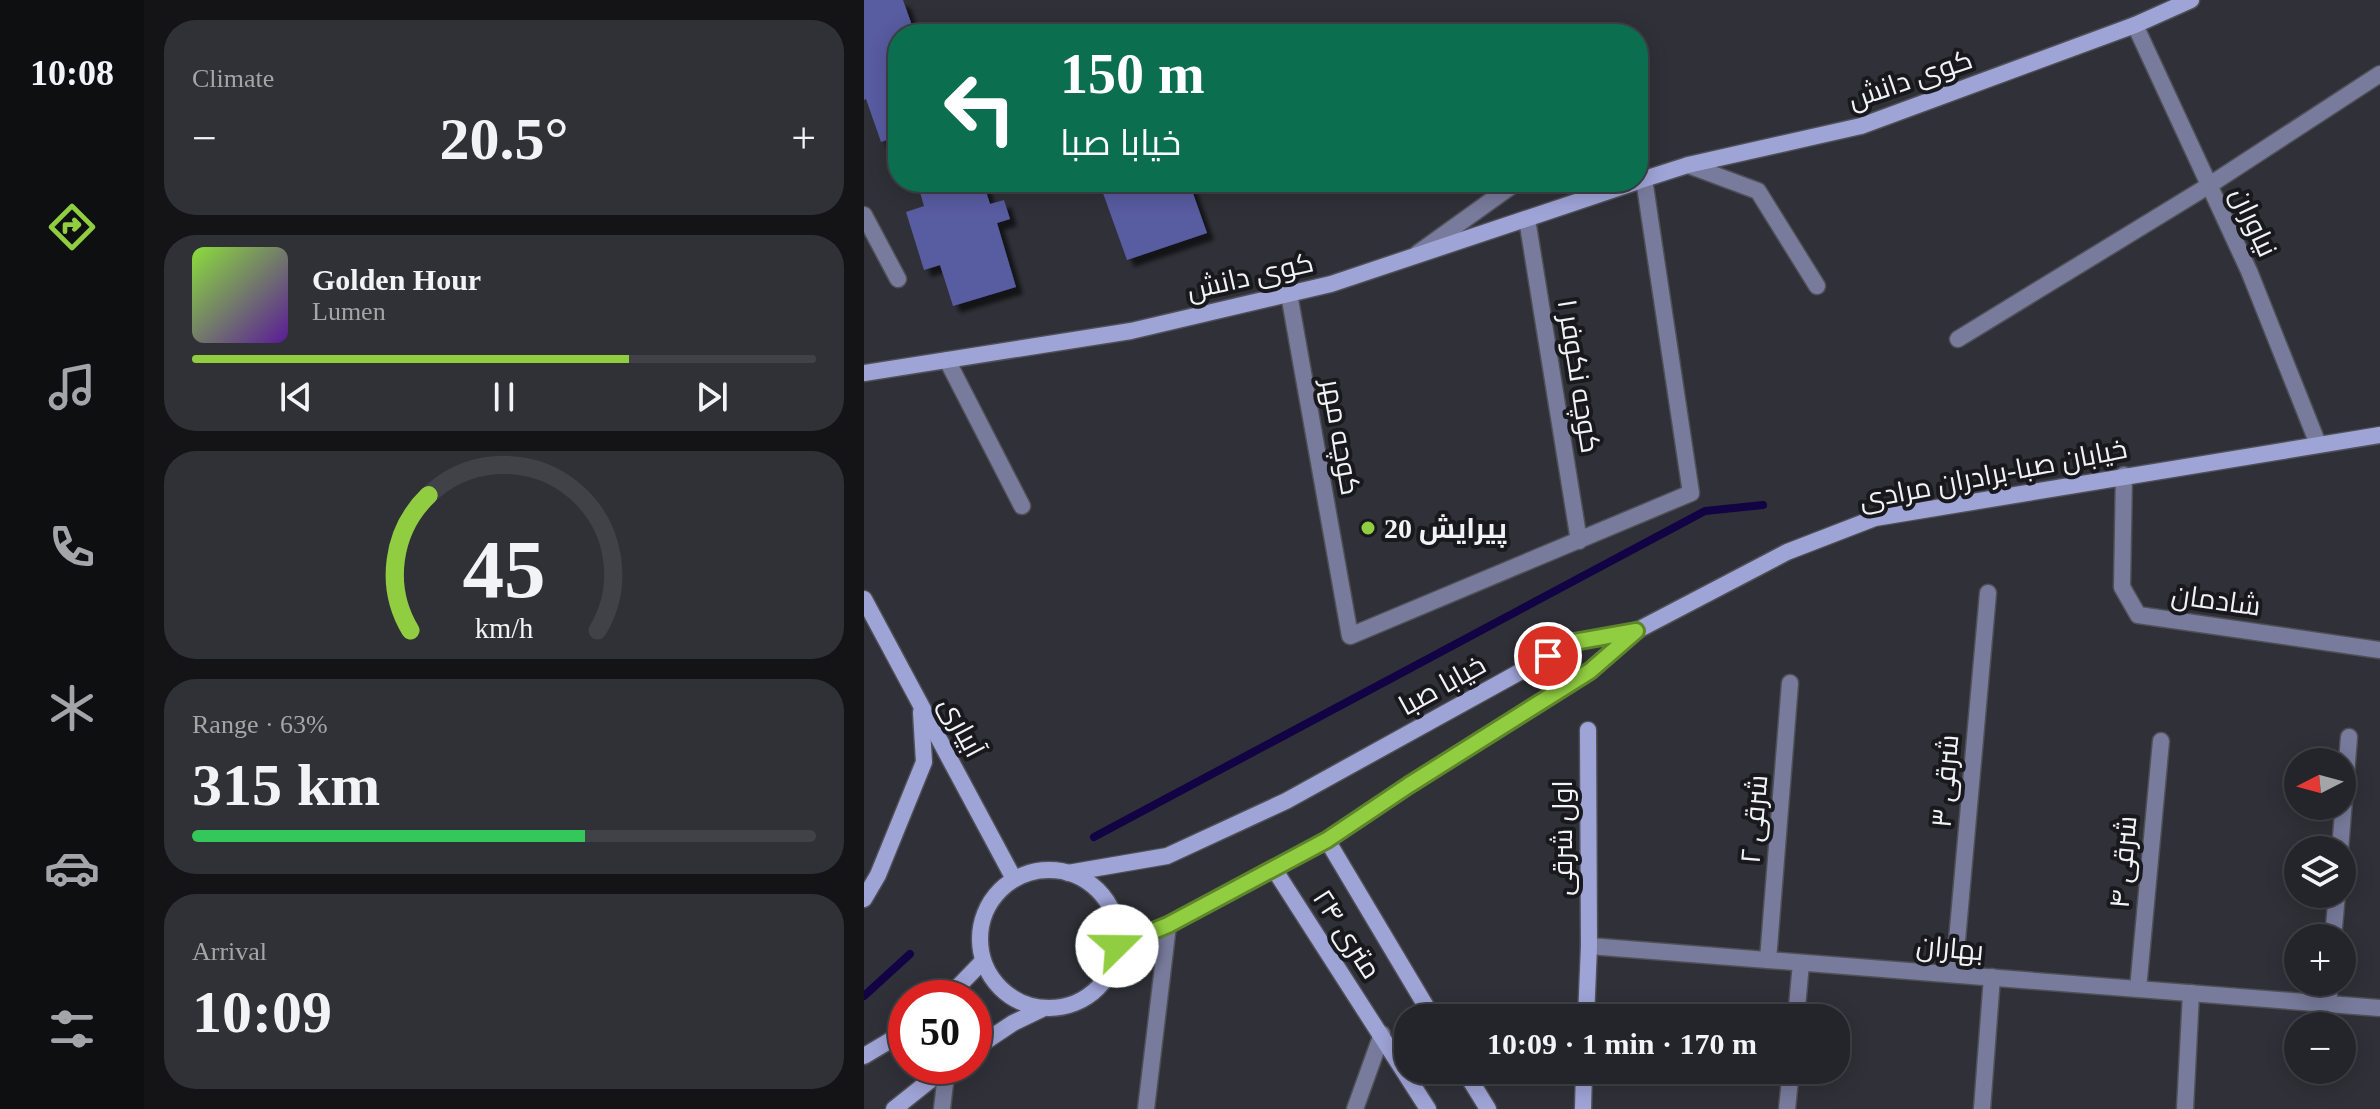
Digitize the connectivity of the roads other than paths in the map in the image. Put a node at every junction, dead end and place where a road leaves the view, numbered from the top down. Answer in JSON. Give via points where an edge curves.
{"nodes":[{"id":1,"x":2191,"y":0,"type":"edge"},
{"id":2,"x":2135,"y":25,"type":"junction"},
{"id":3,"x":2380,"y":74,"type":"edge"},
{"id":4,"x":1688,"y":165,"type":"junction"},
{"id":5,"x":1648,"y":178,"type":"edge"},
{"id":6,"x":2208,"y":186,"type":"junction"},
{"id":7,"x":1503,"y":192,"type":"edge"},
{"id":8,"x":1607,"y":192,"type":"edge"},
{"id":9,"x":1641,"y":192,"type":"edge"},
{"id":10,"x":864,"y":215,"type":"edge"},
{"id":11,"x":1527,"y":219,"type":"junction"},
{"id":12,"x":1413,"y":257,"type":"junction"},
{"id":13,"x":898,"y":279,"type":"dead end"},
{"id":14,"x":1817,"y":286,"type":"dead end"},
{"id":15,"x":1289,"y":294,"type":"junction"},
{"id":16,"x":1958,"y":339,"type":"dead end"},
{"id":17,"x":947,"y":360,"type":"junction"},
{"id":18,"x":864,"y":373,"type":"edge"},
{"id":19,"x":2380,"y":435,"type":"edge"},
{"id":20,"x":2318,"y":444,"type":"junction"},
{"id":21,"x":2124,"y":475,"type":"junction"},
{"id":22,"x":1022,"y":506,"type":"dead end"},
{"id":23,"x":1579,"y":541,"type":"junction"},
{"id":24,"x":1988,"y":593,"type":"dead end"},
{"id":25,"x":864,"y":599,"type":"edge"},
{"id":26,"x":1636,"y":631,"type":"junction"},
{"id":27,"x":2380,"y":650,"type":"edge"},
{"id":28,"x":1790,"y":683,"type":"dead end"},
{"id":29,"x":921,"y":706,"type":"junction"},
{"id":30,"x":1588,"y":730,"type":"dead end"},
{"id":31,"x":2349,"y":737,"type":"dead end"},
{"id":32,"x":2161,"y":741,"type":"dead end"},
{"id":33,"x":2341,"y":836,"type":"edge"},
{"id":34,"x":1327,"y":840,"type":"junction"},
{"id":35,"x":1274,"y":869,"type":"junction"},
{"id":36,"x":1068,"y":873,"type":"junction"},
{"id":37,"x":1014,"y":879,"type":"junction"},
{"id":38,"x":864,"y":899,"type":"edge"},
{"id":39,"x":1168,"y":925,"type":"junction"},
{"id":40,"x":1117,"y":946,"type":"junction"},
{"id":41,"x":1589,"y":946,"type":"junction"},
{"id":42,"x":1768,"y":960,"type":"junction"},
{"id":43,"x":983,"y":961,"type":"junction"},
{"id":44,"x":1801,"y":963,"type":"junction"},
{"id":45,"x":1954,"y":974,"type":"junction"},
{"id":46,"x":1992,"y":977,"type":"junction"},
{"id":47,"x":965,"y":980,"type":"edge"},
{"id":48,"x":2138,"y":989,"type":"junction"},
{"id":49,"x":2191,"y":993,"type":"junction"},
{"id":50,"x":2329,"y":996,"type":"edge"},
{"id":51,"x":1425,"y":1004,"type":"edge"},
{"id":52,"x":1587,"y":1004,"type":"edge"},
{"id":53,"x":1797,"y":1004,"type":"edge"},
{"id":54,"x":2328,"y":1004,"type":"junction"},
{"id":55,"x":2380,"y":1008,"type":"edge"},
{"id":56,"x":1042,"y":1009,"type":"junction"},
{"id":57,"x":1382,"y":1034,"type":"junction"},
{"id":58,"x":992,"y":1037,"type":"edge"},
{"id":59,"x":888,"y":1042,"type":"edge"},
{"id":60,"x":864,"y":1056,"type":"edge"},
{"id":61,"x":925,"y":1084,"type":"edge"},
{"id":62,"x":945,"y":1084,"type":"edge"},
{"id":63,"x":1473,"y":1084,"type":"edge"},
{"id":64,"x":1584,"y":1084,"type":"edge"},
{"id":65,"x":1790,"y":1084,"type":"edge"},
{"id":66,"x":894,"y":1109,"type":"edge"},
{"id":67,"x":942,"y":1109,"type":"edge"},
{"id":68,"x":1146,"y":1109,"type":"edge"},
{"id":69,"x":1355,"y":1109,"type":"edge"},
{"id":70,"x":1428,"y":1109,"type":"edge"},
{"id":71,"x":1488,"y":1109,"type":"edge"},
{"id":72,"x":1583,"y":1109,"type":"edge"},
{"id":73,"x":1787,"y":1109,"type":"edge"},
{"id":74,"x":1982,"y":1109,"type":"edge"},
{"id":75,"x":2185,"y":1109,"type":"edge"}],
"edges":[{"from":1,"to":2,"type":"main road","name":"کوی دانش"},
{"from":2,"to":4,"type":"main road","name":"کوی دانش","via":[[1861,126]]},
{"from":2,"to":6,"type":"street","name":"نیاوران"},
{"from":3,"to":6,"type":"street"},
{"from":4,"to":5,"type":"main road","name":"کوی دانش"},
{"from":4,"to":14,"type":"street","via":[[1758,191]]},
{"from":6,"to":16,"type":"street"},
{"from":6,"to":20,"type":"street","name":"نیاوران","via":[[2249,271]]},
{"from":7,"to":12,"type":"street"},
{"from":8,"to":11,"type":"main road","name":"کوی دانش"},
{"from":9,"to":23,"type":"street","via":[[1691,493]]},
{"from":10,"to":13,"type":"street"},
{"from":11,"to":12,"type":"main road","name":"کوی دانش"},
{"from":11,"to":23,"type":"street","name":"کوچه نکوفر ۱"},
{"from":12,"to":15,"type":"main road","name":"کوی دانش"},
{"from":15,"to":17,"type":"main road","name":"کوی دانش","via":[[1131,331]]},
{"from":15,"to":23,"type":"street","name":"کوچه مهر","via":[[1350,636]]},
{"from":17,"to":18,"type":"main road","name":"کوی دانش"},
{"from":17,"to":22,"type":"street"},
{"from":19,"to":20,"type":"main road","name":"خیابان صبا-برادران مرادی"},
{"from":20,"to":21,"type":"main road","name":"خیابان صبا-برادران مرادی"},
{"from":21,"to":26,"type":"main road","name":"خیابان صبا-برادران مرادی","via":[[1875,518],[1787,552]]},
{"from":21,"to":27,"type":"street","name":"شادمان","via":[[2122,587],[2138,615]]},
{"from":24,"to":45,"type":"street","name":"۳ شرقی"},
{"from":25,"to":29,"type":"main road","name":"آبیاری"},
{"from":26,"to":34,"type":"main road","via":[[1590,671]]},
{"from":26,"to":36,"type":"main road","name":"خیابا صبا","via":[[1574,642],[1286,801],[1167,856]]},
{"from":28,"to":42,"type":"street","name":"۲ شرقی"},
{"from":29,"to":37,"type":"main road","name":"آبیاری"},
{"from":29,"to":38,"type":"main road","via":[[924,762]]},
{"from":30,"to":41,"type":"main road","name":"اول شرقی"},
{"from":31,"to":33,"type":"street"},
{"from":32,"to":48,"type":"street","name":"۴ شرقی"},
{"from":34,"to":35,"type":"main road"},
{"from":34,"to":51,"type":"main road","name":"۲۴ متری"},
{"from":35,"to":39,"type":"main road"},
{"from":35,"to":57,"type":"main road","name":"۲۴ متری"},
{"from":36,"to":37,"type":"main road","via":[[1042,870]]},
{"from":36,"to":40,"type":"main road","via":[[1102,896],[1114,919]]},
{"from":37,"to":43,"type":"main road","via":[[995,895],[982,920]]},
{"from":39,"to":40,"type":"main road"},
{"from":39,"to":68,"type":"street"},
{"from":40,"to":56,"type":"main road","via":[[1111,970],[1095,991],[1068,1006]]},
{"from":41,"to":42,"type":"street","name":"بهاران"},
{"from":41,"to":52,"type":"main road"},
{"from":42,"to":44,"type":"street","name":"بهاران"},
{"from":43,"to":47,"type":"main road"},
{"from":43,"to":56,"type":"main road","via":[[1005,994]]},
{"from":44,"to":45,"type":"street","name":"بهاران"},
{"from":44,"to":53,"type":"street"},
{"from":45,"to":46,"type":"street","name":"بهاران"},
{"from":46,"to":48,"type":"street","name":"بهاران"},
{"from":46,"to":74,"type":"street"},
{"from":48,"to":49,"type":"street","name":"بهاران"},
{"from":49,"to":54,"type":"street","name":"بهاران"},
{"from":49,"to":75,"type":"street"},
{"from":50,"to":54,"type":"street"},
{"from":54,"to":55,"type":"street","name":"بهاران"},
{"from":56,"to":58,"type":"main road"},
{"from":57,"to":69,"type":"street"},
{"from":57,"to":70,"type":"main road","name":"۲۴ متری"},
{"from":59,"to":60,"type":"main road"},
{"from":61,"to":66,"type":"main road"},
{"from":62,"to":67,"type":"street"},
{"from":63,"to":71,"type":"main road"},
{"from":64,"to":72,"type":"main road"},
{"from":65,"to":73,"type":"street"}]}
